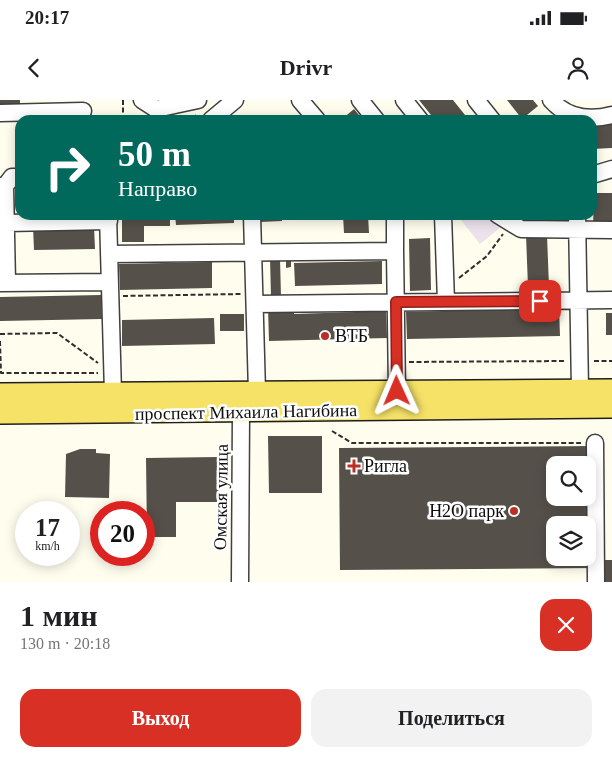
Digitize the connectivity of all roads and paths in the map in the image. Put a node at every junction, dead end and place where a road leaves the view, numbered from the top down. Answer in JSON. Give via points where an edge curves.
{"nodes":[{"id":1,"x":123,"y":100,"type":"edge"},
{"id":2,"x":142,"y":100,"type":"edge"},
{"id":3,"x":198,"y":100,"type":"edge"},
{"id":4,"x":235,"y":100,"type":"edge"},
{"id":5,"x":300,"y":100,"type":"edge"},
{"id":6,"x":360,"y":100,"type":"edge"},
{"id":7,"x":404,"y":100,"type":"edge"},
{"id":8,"x":476,"y":100,"type":"edge"},
{"id":9,"x":551,"y":100,"type":"edge"},
{"id":10,"x":609,"y":100,"type":"edge"},
{"id":11,"x":612,"y":104,"type":"edge"},
{"id":12,"x":35,"y":106,"type":"edge"},
{"id":13,"x":83,"y":111,"type":"dead end"},
{"id":14,"x":0,"y":113,"type":"edge"},
{"id":15,"x":123,"y":115,"type":"edge"},
{"id":16,"x":217,"y":115,"type":"edge"},
{"id":17,"x":313,"y":115,"type":"edge"},
{"id":18,"x":372,"y":115,"type":"edge"},
{"id":19,"x":416,"y":115,"type":"edge"},
{"id":20,"x":488,"y":115,"type":"edge"},
{"id":21,"x":570,"y":115,"type":"edge"},
{"id":22,"x":597,"y":115,"type":"edge"},
{"id":23,"x":612,"y":115,"type":"edge"},
{"id":24,"x":612,"y":169,"type":"edge"},
{"id":25,"x":597,"y":173,"type":"edge"},
{"id":26,"x":15,"y":177,"type":"edge"},
{"id":27,"x":2,"y":186,"type":"edge"},
{"id":28,"x":94,"y":220,"type":"edge"},
{"id":29,"x":109,"y":220,"type":"edge"},
{"id":30,"x":252,"y":220,"type":"edge"},
{"id":31,"x":395,"y":220,"type":"edge"},
{"id":32,"x":444,"y":220,"type":"edge"},
{"id":33,"x":504,"y":220,"type":"edge"},
{"id":34,"x":506,"y":220,"type":"edge"},
{"id":35,"x":577,"y":222,"type":"edge"},
{"id":36,"x":612,"y":230,"type":"edge"},
{"id":37,"x":4,"y":232,"type":"edge"},
{"id":38,"x":395,"y":251,"type":"junction"},
{"id":39,"x":255,"y":253,"type":"junction"},
{"id":40,"x":109,"y":254,"type":"junction"},
{"id":41,"x":4,"y":283,"type":"edge"},
{"id":42,"x":110,"y":289,"type":"junction"},
{"id":43,"x":445,"y":295,"type":"junction"},
{"id":44,"x":255,"y":299,"type":"junction"},
{"id":45,"x":612,"y":300,"type":"edge"},
{"id":46,"x":578,"y":301,"type":"junction"},
{"id":47,"x":396,"y":302,"type":"junction"},
{"id":48,"x":0,"y":334,"type":"edge"},
{"id":49,"x":0,"y":341,"type":"edge"},
{"id":50,"x":579,"y":361,"type":"junction"},
{"id":51,"x":612,"y":361,"type":"edge"},
{"id":52,"x":396,"y":362,"type":"junction"},
{"id":53,"x":113,"y":383,"type":"junction"},
{"id":54,"x":580,"y":390,"type":"junction"},
{"id":55,"x":612,"y":390,"type":"edge"},
{"id":56,"x":397,"y":391,"type":"junction"},
{"id":57,"x":257,"y":392,"type":"junction"},
{"id":58,"x":0,"y":394,"type":"edge"},
{"id":59,"x":612,"y":407,"type":"edge"},
{"id":60,"x":241,"y":412,"type":"junction"},
{"id":61,"x":0,"y":413,"type":"edge"},
{"id":62,"x":332,"y":431,"type":"dead end"},
{"id":63,"x":595,"y":442,"type":"joint"},
{"id":64,"x":240,"y":582,"type":"edge"},
{"id":65,"x":596,"y":582,"type":"edge"}],
"edges":[{"from":1,"to":15,"type":"path"},
{"from":2,"to":3,"type":"street","via":[[156,108]]},
{"from":4,"to":16,"type":"street"},
{"from":5,"to":17,"type":"street"},
{"from":6,"to":18,"type":"street"},
{"from":7,"to":19,"type":"street"},
{"from":8,"to":20,"type":"street"},
{"from":9,"to":21,"type":"street"},
{"from":10,"to":11,"type":"street"},
{"from":12,"to":13,"type":"street"},
{"from":12,"to":14,"type":"street"},
{"from":22,"to":23,"type":"street"},
{"from":24,"to":25,"type":"street"},
{"from":26,"to":27,"type":"street"},
{"from":27,"to":37,"type":"street"},
{"from":28,"to":37,"type":"street"},
{"from":29,"to":40,"type":"street"},
{"from":30,"to":39,"type":"street"},
{"from":31,"to":38,"type":"street"},
{"from":32,"to":43,"type":"street"},
{"from":33,"to":43,"type":"path","via":[[487,256]]},
{"from":34,"to":35,"type":"street","via":[[522,229]]},
{"from":35,"to":36,"type":"street"},
{"from":35,"to":46,"type":"street"},
{"from":37,"to":41,"type":"street"},
{"from":38,"to":39,"type":"street"},
{"from":38,"to":47,"type":"street"},
{"from":39,"to":40,"type":"street"},
{"from":39,"to":44,"type":"street"},
{"from":40,"to":42,"type":"street"},
{"from":41,"to":42,"type":"street"},
{"from":42,"to":44,"type":"path"},
{"from":42,"to":53,"type":"street"},
{"from":43,"to":46,"type":"street"},
{"from":43,"to":47,"type":"street"},
{"from":44,"to":47,"type":"street"},
{"from":44,"to":57,"type":"street"},
{"from":45,"to":46,"type":"street"},
{"from":46,"to":50,"type":"street"},
{"from":47,"to":52,"type":"street"},
{"from":48,"to":53,"type":"path","via":[[57,334]]},
{"from":49,"to":53,"type":"path","via":[[1,373]]},
{"from":50,"to":51,"type":"path"},
{"from":50,"to":52,"type":"path"},
{"from":50,"to":54,"type":"street"},
{"from":52,"to":56,"type":"street"},
{"from":53,"to":57,"type":"main road","name":"проспект Михаила Нагибина"},
{"from":53,"to":58,"type":"main road","name":"проспект Михаила Нагибина"},
{"from":54,"to":55,"type":"main road","name":"проспект Михаила Нагибина"},
{"from":54,"to":56,"type":"main road","name":"проспект Михаила Нагибина"},
{"from":56,"to":57,"type":"main road","name":"проспект Михаила Нагибина"},
{"from":59,"to":60,"type":"main road","name":"проспект Михаила Нагибина"},
{"from":60,"to":61,"type":"main road","name":"проспект Михаила Нагибина"},
{"from":60,"to":64,"type":"street","name":"Омская улица"},
{"from":62,"to":63,"type":"path","via":[[352,443]]},
{"from":63,"to":65,"type":"street"}]}
